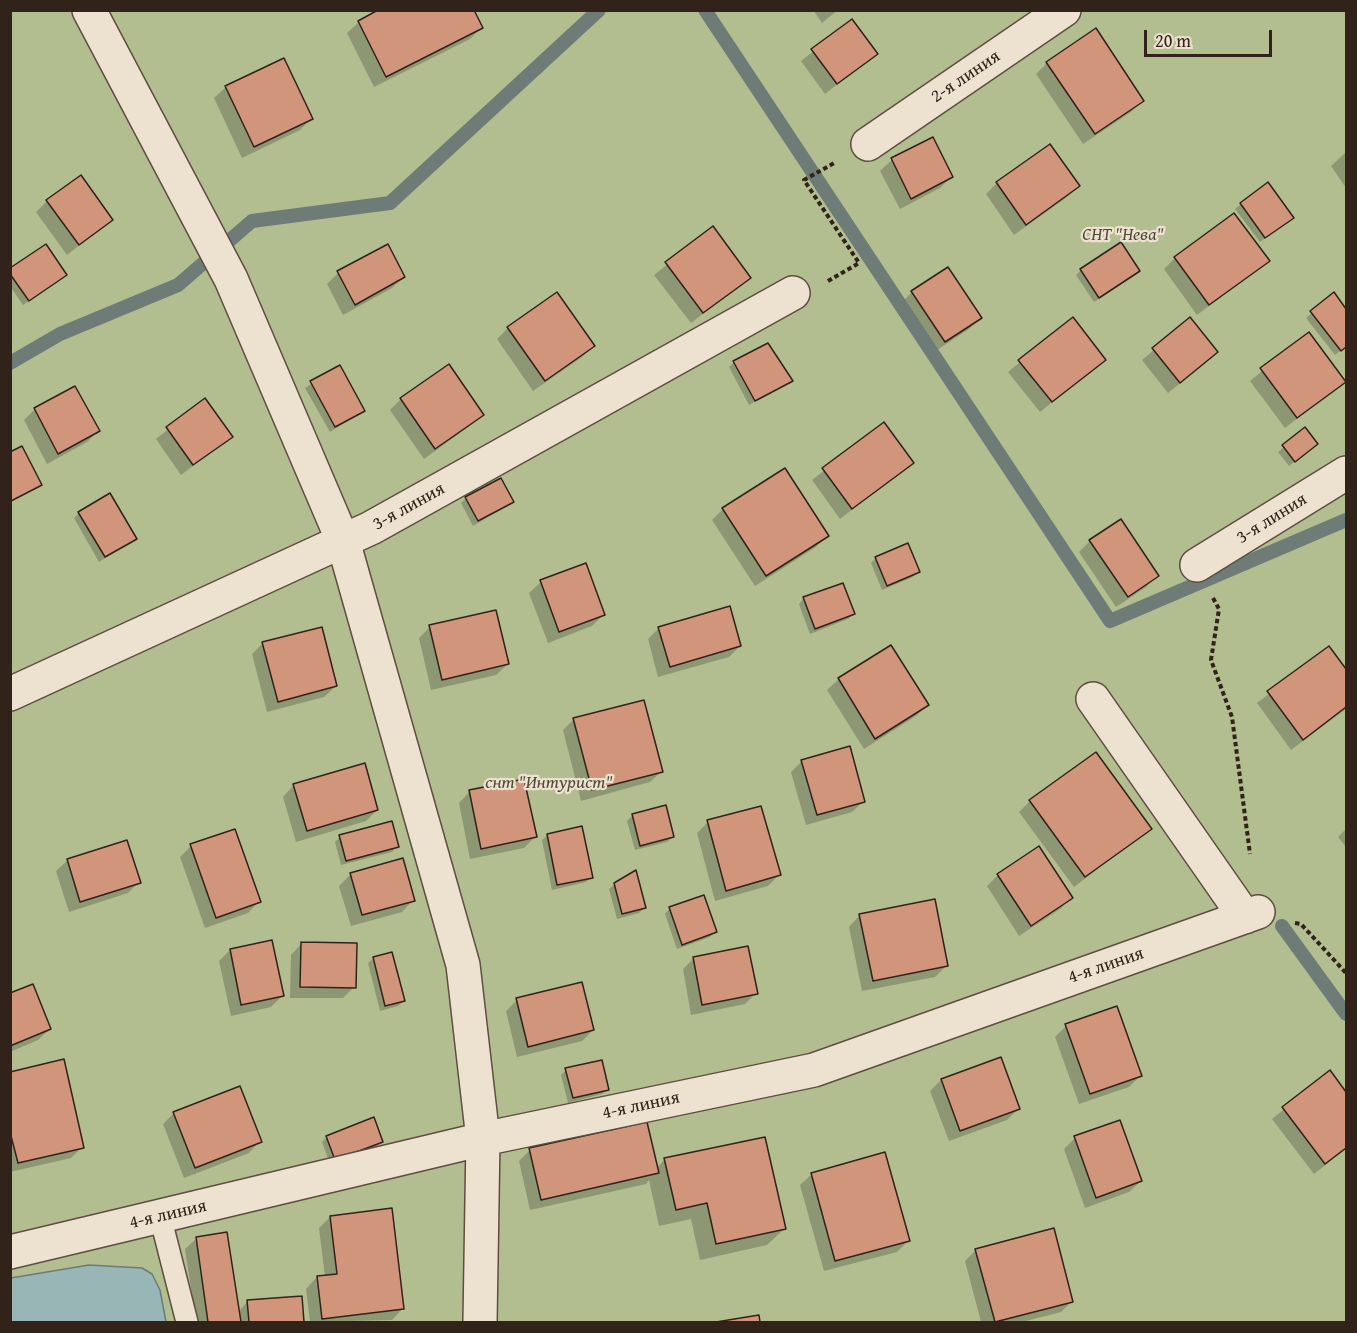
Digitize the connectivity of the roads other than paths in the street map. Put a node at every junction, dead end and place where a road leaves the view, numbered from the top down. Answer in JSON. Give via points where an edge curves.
{"nodes":[{"id":1,"x":89,"y":10,"type":"edge"},
{"id":2,"x":1064,"y":10,"type":"edge"},
{"id":3,"x":868,"y":144,"type":"road end"},
{"id":4,"x":794,"y":293,"type":"road end"},
{"id":5,"x":1347,"y":473,"type":"edge"},
{"id":6,"x":344,"y":541,"type":"junction"},
{"id":7,"x":1197,"y":565,"type":"dead end"},
{"id":8,"x":10,"y":694,"type":"edge"},
{"id":9,"x":1093,"y":699,"type":"dead end"},
{"id":10,"x":483,"y":1139,"type":"junction"},
{"id":11,"x":160,"y":1216,"type":"junction"},
{"id":12,"x":10,"y":1252,"type":"edge"},
{"id":13,"x":187,"y":1323,"type":"edge"},
{"id":14,"x":480,"y":1323,"type":"edge"}],
"edges":[{"from":1,"to":6,"type":"street","via":[[231,279]]},
{"from":2,"to":3,"type":"street","name":"2-я линия"},
{"from":4,"to":6,"type":"street","name":"3-я линия"},
{"from":5,"to":7,"type":"street","name":"3-я линия"},
{"from":6,"to":8,"type":"street","name":"3-я линия"},
{"from":6,"to":10,"type":"street","via":[[463,965]]},
{"from":9,"to":10,"type":"street","name":"4-я линия","via":[[1252,915],[814,1070]]},
{"from":10,"to":11,"type":"street","name":"4-я линия"},
{"from":10,"to":14,"type":"street"},
{"from":11,"to":12,"type":"street","name":"4-я линия"},
{"from":11,"to":13,"type":"lane"}]}
